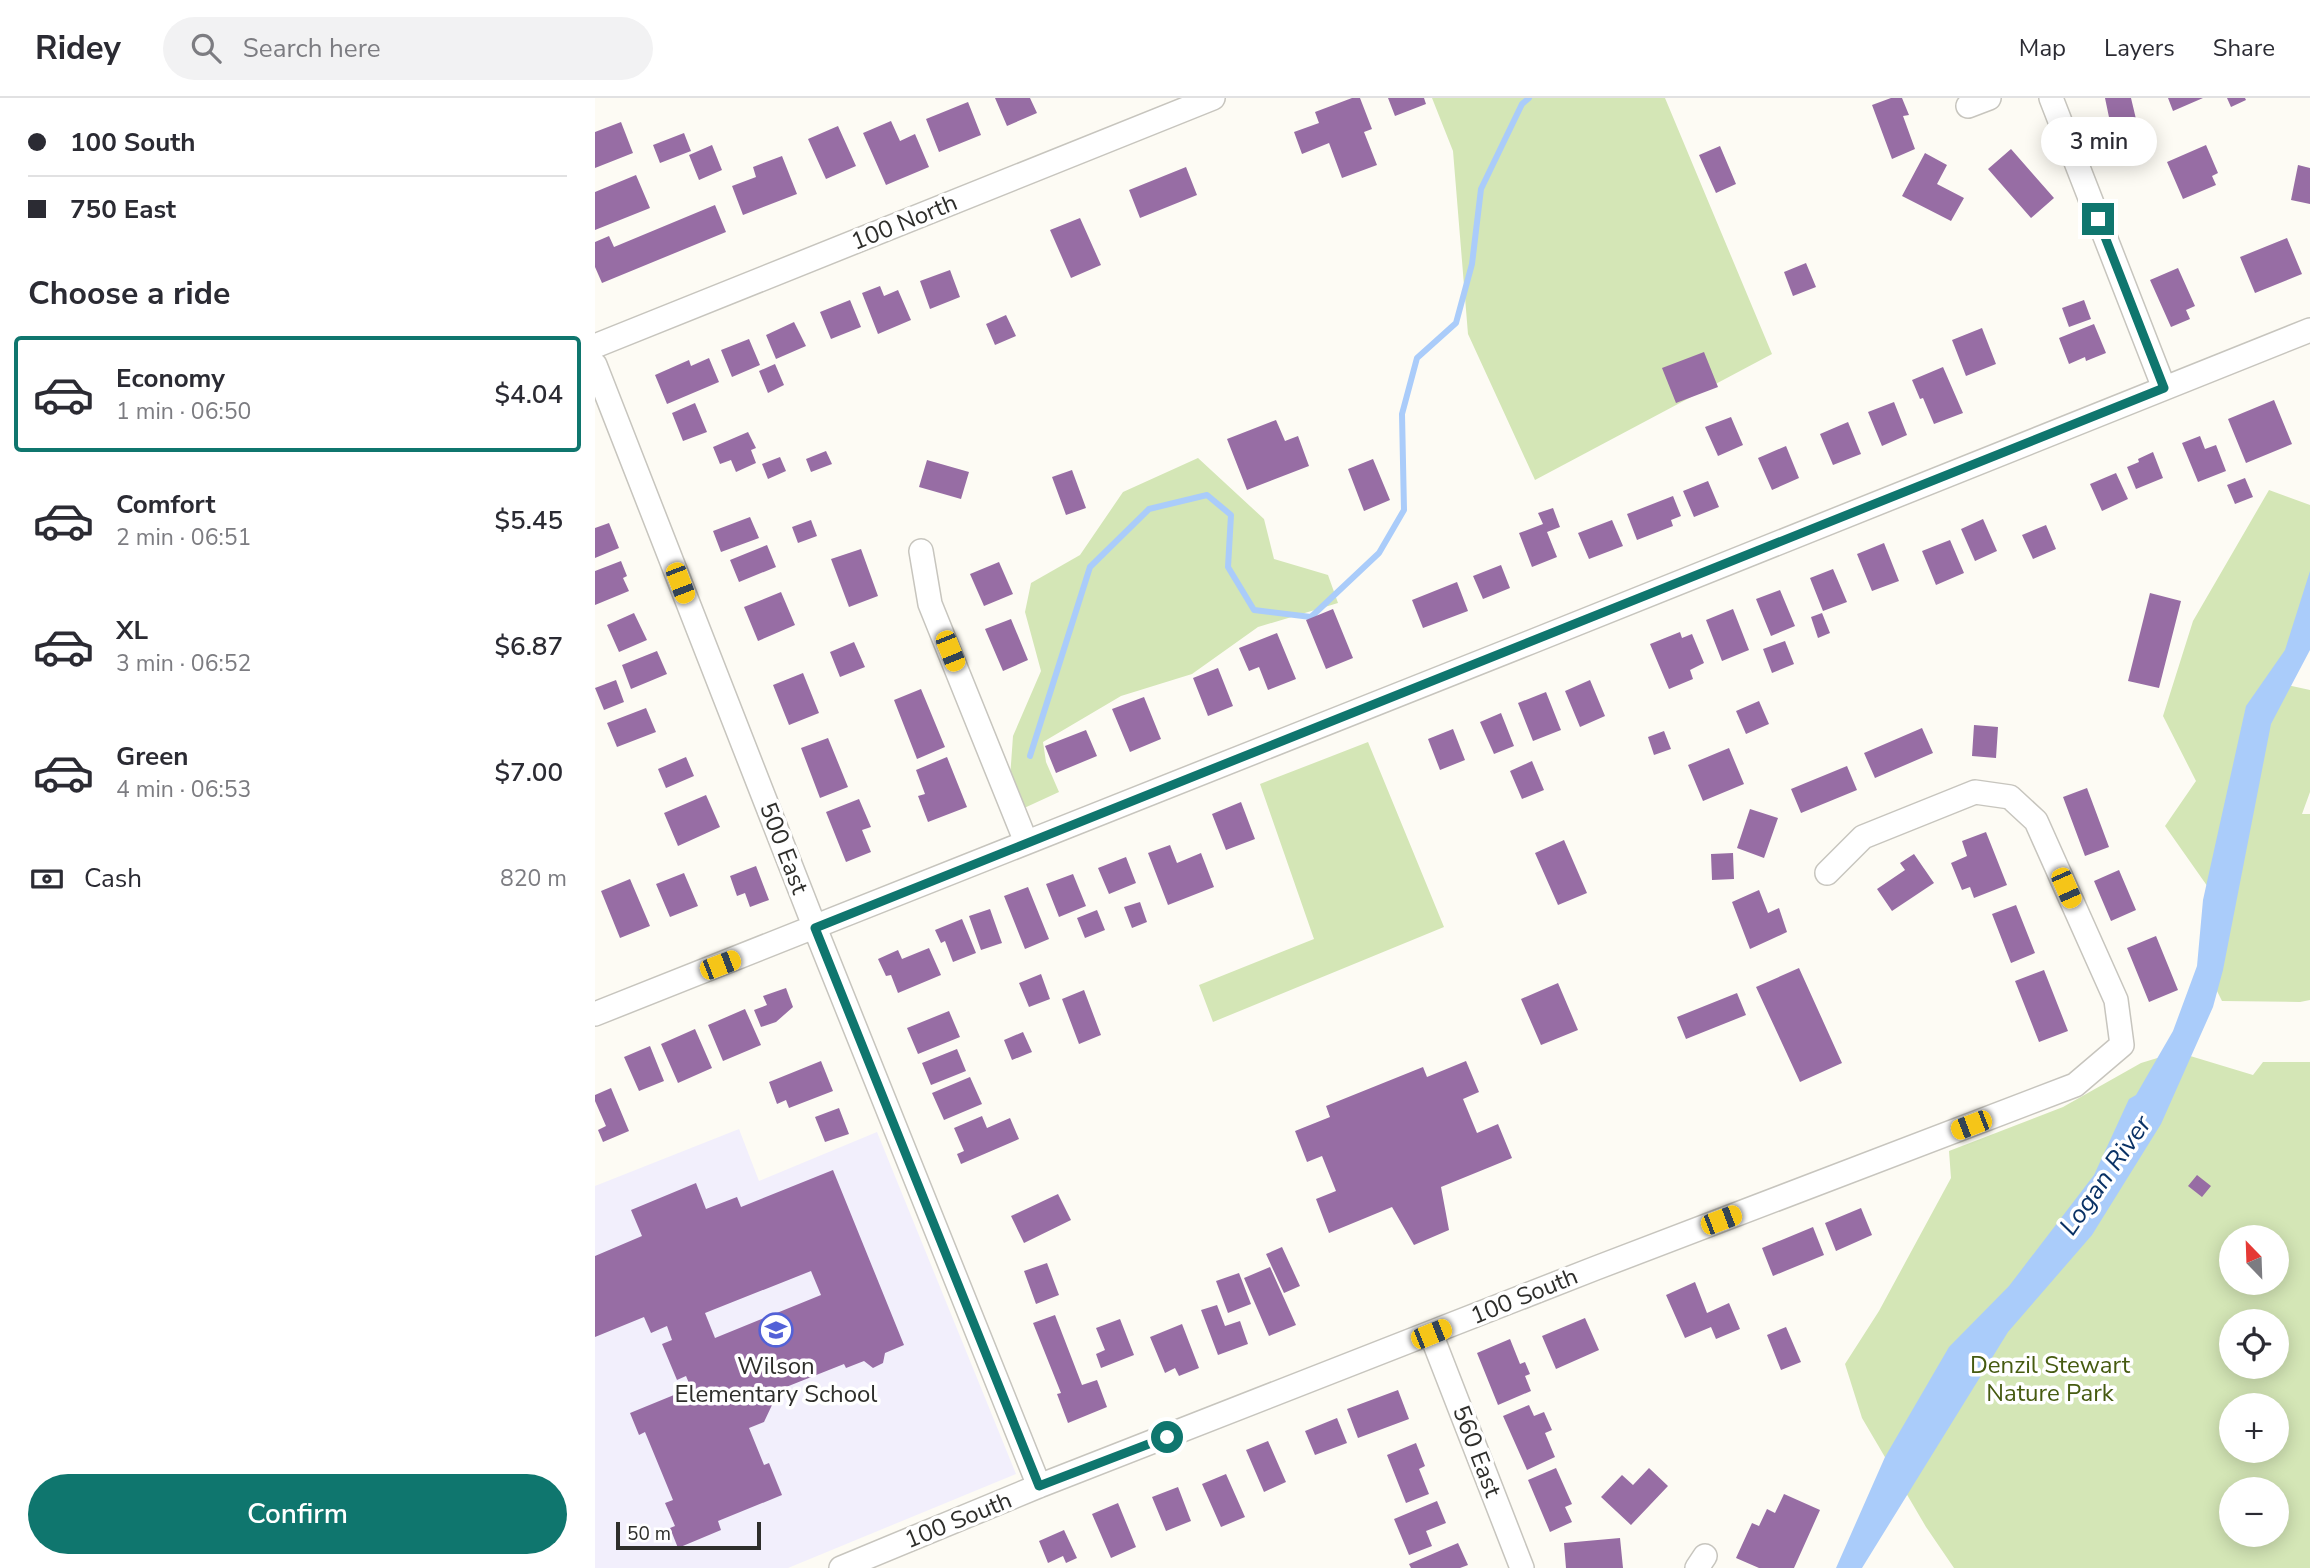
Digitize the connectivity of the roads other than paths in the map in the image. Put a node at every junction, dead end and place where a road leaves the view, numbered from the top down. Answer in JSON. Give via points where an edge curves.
{"nodes":[{"id":1,"x":1213,"y":98,"type":"edge"},
{"id":2,"x":2051,"y":98,"type":"edge"},
{"id":3,"x":2310,"y":330,"type":"edge"},
{"id":4,"x":595,"y":346,"type":"edge"},
{"id":5,"x":595,"y":365,"type":"edge"},
{"id":6,"x":2164,"y":388,"type":"junction"},
{"id":7,"x":921,"y":551,"type":"dead end"},
{"id":8,"x":1026,"y":842,"type":"junction"},
{"id":9,"x":1827,"y":873,"type":"dead end"},
{"id":10,"x":815,"y":928,"type":"junction"},
{"id":11,"x":595,"y":1014,"type":"edge"},
{"id":12,"x":1431,"y":1334,"type":"junction"},
{"id":13,"x":1039,"y":1486,"type":"junction"},
{"id":14,"x":841,"y":1568,"type":"edge"},
{"id":15,"x":1522,"y":1568,"type":"edge"}],
"edges":[{"from":1,"to":4,"type":"street","name":"100 North"},
{"from":2,"to":6,"type":"street"},
{"from":3,"to":6,"type":"street"},
{"from":5,"to":10,"type":"street","name":"500 East"},
{"from":6,"to":8,"type":"street"},
{"from":7,"to":8,"type":"street","via":[[930,604]]},
{"from":8,"to":10,"type":"street"},
{"from":9,"to":12,"type":"street","name":"100 South","via":[[1863,837],[1975,792],[2010,797],[2042,833],[2116,1000],[2122,1045],[2075,1085]]},
{"from":10,"to":11,"type":"street"},
{"from":10,"to":13,"type":"street","name":"500 East"},
{"from":12,"to":13,"type":"street","name":"100 South"},
{"from":12,"to":15,"type":"street","name":"560 East"},
{"from":13,"to":14,"type":"street","name":"100 South"}]}
